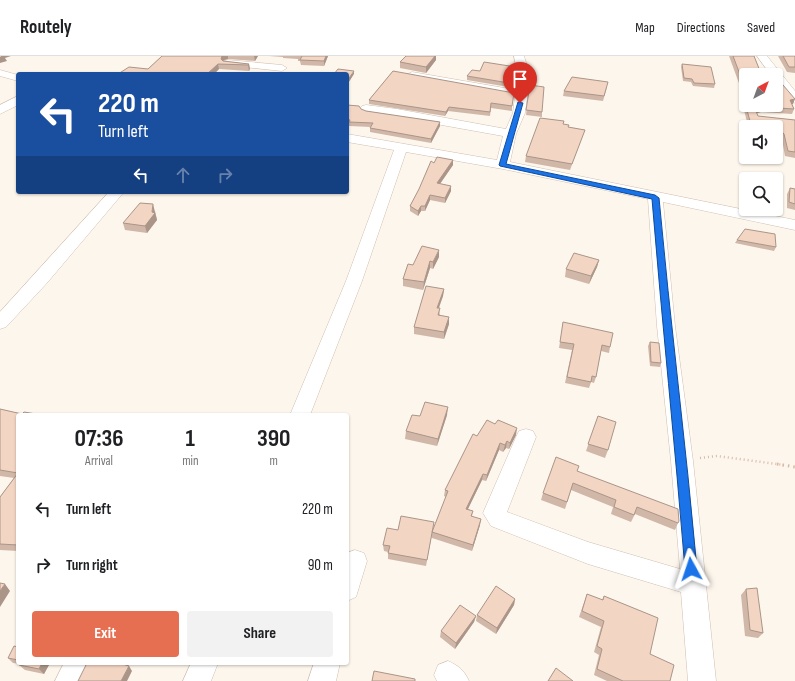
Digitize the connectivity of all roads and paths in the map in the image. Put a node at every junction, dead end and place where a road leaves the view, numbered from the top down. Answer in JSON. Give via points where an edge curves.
{"nodes":[{"id":1,"x":519,"y":56,"type":"edge"},
{"id":2,"x":762,"y":56,"type":"edge"},
{"id":3,"x":228,"y":62,"type":"edge"},
{"id":4,"x":282,"y":68,"type":"dead end"},
{"id":5,"x":0,"y":73,"type":"edge"},
{"id":6,"x":403,"y":73,"type":"edge"},
{"id":7,"x":16,"y":77,"type":"edge"},
{"id":8,"x":521,"y":94,"type":"junction"},
{"id":9,"x":795,"y":99,"type":"edge"},
{"id":10,"x":16,"y":101,"type":"edge"},
{"id":11,"x":366,"y":109,"type":"edge"},
{"id":12,"x":0,"y":110,"type":"edge"},
{"id":13,"x":510,"y":134,"type":"junction"},
{"id":14,"x":349,"y":138,"type":"edge"},
{"id":15,"x":401,"y":148,"type":"junction"},
{"id":16,"x":503,"y":165,"type":"junction"},
{"id":17,"x":115,"y":194,"type":"edge"},
{"id":18,"x":655,"y":198,"type":"junction"},
{"id":19,"x":795,"y":225,"type":"edge"},
{"id":20,"x":0,"y":323,"type":"edge"},
{"id":21,"x":301,"y":413,"type":"edge"},
{"id":22,"x":526,"y":437,"type":"dead end"},
{"id":23,"x":682,"y":461,"type":"junction"},
{"id":24,"x":795,"y":467,"type":"edge"},
{"id":25,"x":355,"y":561,"type":"dead end"},
{"id":26,"x":349,"y":582,"type":"edge"},
{"id":27,"x":692,"y":584,"type":"junction"},
{"id":28,"x":77,"y":665,"type":"edge"},
{"id":29,"x":326,"y":665,"type":"edge"},
{"id":30,"x":69,"y":681,"type":"edge"},
{"id":31,"x":322,"y":681,"type":"edge"},
{"id":32,"x":702,"y":681,"type":"edge"}],
"edges":[{"from":1,"to":8,"type":"street","via":[[524,76]]},
{"from":2,"to":9,"type":"street"},
{"from":3,"to":4,"type":"street"},
{"from":5,"to":7,"type":"street"},
{"from":6,"to":8,"type":"street"},
{"from":8,"to":13,"type":"street","via":[[519,113]]},
{"from":10,"to":12,"type":"street"},
{"from":11,"to":13,"type":"street"},
{"from":13,"to":16,"type":"street"},
{"from":14,"to":15,"type":"street"},
{"from":15,"to":16,"type":"street"},
{"from":15,"to":21,"type":"street","via":[[354,281]]},
{"from":16,"to":18,"type":"street"},
{"from":17,"to":20,"type":"street"},
{"from":18,"to":19,"type":"street"},
{"from":18,"to":23,"type":"street","via":[[666,326]]},
{"from":22,"to":27,"type":"street","via":[[494,512],[499,519],[588,553]]},
{"from":23,"to":24,"type":"path","via":[[717,456]]},
{"from":23,"to":27,"type":"street"},
{"from":25,"to":26,"type":"street"},
{"from":27,"to":32,"type":"street"},
{"from":28,"to":30,"type":"street"},
{"from":29,"to":31,"type":"street"}]}
